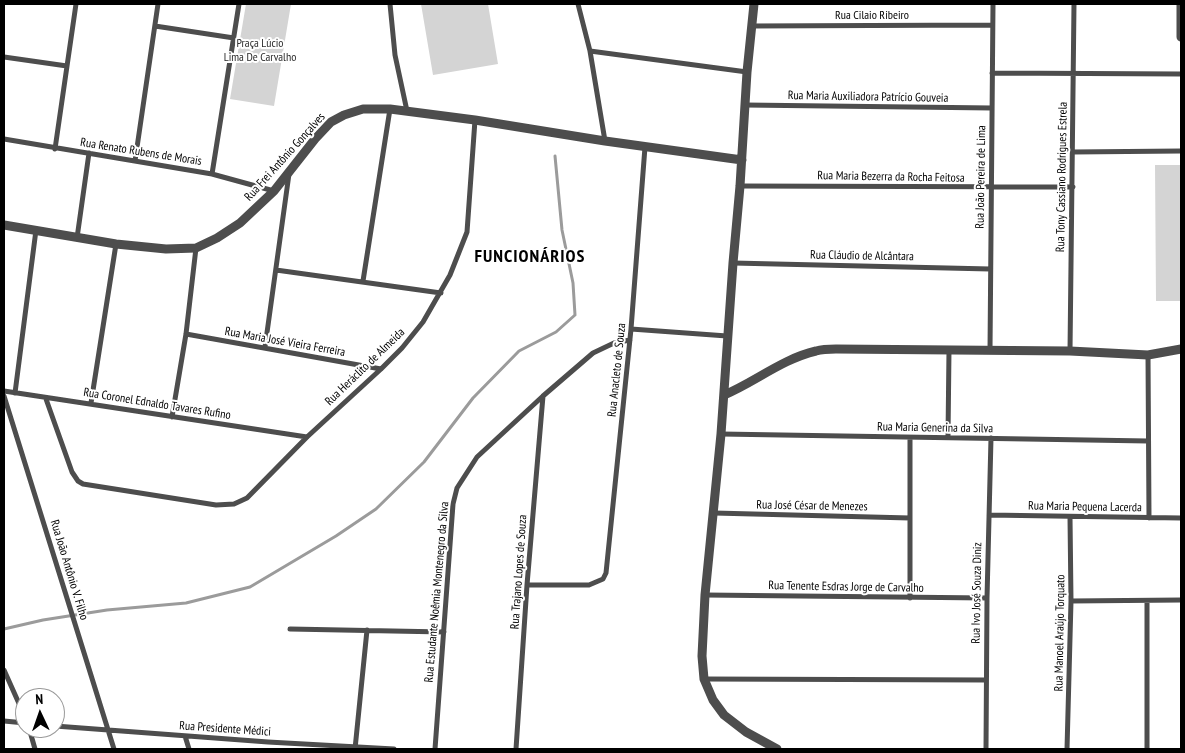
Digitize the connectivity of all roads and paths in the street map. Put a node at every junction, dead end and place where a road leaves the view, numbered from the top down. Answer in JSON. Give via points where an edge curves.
{"nodes":[{"id":1,"x":76,"y":4,"type":"edge"},
{"id":2,"x":158,"y":4,"type":"edge"},
{"id":3,"x":239,"y":4,"type":"edge"},
{"id":4,"x":390,"y":4,"type":"edge"},
{"id":5,"x":578,"y":4,"type":"edge"},
{"id":6,"x":754,"y":4,"type":"edge"},
{"id":7,"x":993,"y":4,"type":"edge"},
{"id":8,"x":1074,"y":4,"type":"edge"},
{"id":9,"x":1181,"y":7,"type":"edge"},
{"id":10,"x":992,"y":25,"type":"junction"},
{"id":11,"x":155,"y":26,"type":"junction"},
{"id":12,"x":751,"y":26,"type":"junction"},
{"id":13,"x":1181,"y":37,"type":"edge"},
{"id":14,"x":234,"y":38,"type":"junction"},
{"id":15,"x":590,"y":51,"type":"junction"},
{"id":16,"x":4,"y":57,"type":"edge"},
{"id":17,"x":67,"y":66,"type":"junction"},
{"id":18,"x":747,"y":72,"type":"junction"},
{"id":19,"x":992,"y":73,"type":"junction"},
{"id":20,"x":1074,"y":73,"type":"junction"},
{"id":21,"x":1181,"y":74,"type":"edge"},
{"id":22,"x":745,"y":105,"type":"junction"},
{"id":23,"x":992,"y":108,"type":"junction"},
{"id":24,"x":390,"y":109,"type":"junction"},
{"id":25,"x":407,"y":111,"type":"junction"},
{"id":26,"x":475,"y":120,"type":"junction"},
{"id":27,"x":4,"y":139,"type":"edge"},
{"id":28,"x":605,"y":141,"type":"junction"},
{"id":29,"x":645,"y":147,"type":"junction"},
{"id":30,"x":55,"y":148,"type":"junction"},
{"id":31,"x":1181,"y":151,"type":"edge"},
{"id":32,"x":1073,"y":152,"type":"junction"},
{"id":33,"x":89,"y":154,"type":"junction"},
{"id":34,"x":742,"y":160,"type":"junction"},
{"id":35,"x":135,"y":161,"type":"junction"},
{"id":36,"x":289,"y":170,"type":"junction"},
{"id":37,"x":212,"y":174,"type":"junction"},
{"id":38,"x":740,"y":186,"type":"junction"},
{"id":39,"x":1072,"y":187,"type":"junction"},
{"id":40,"x":991,"y":188,"type":"junction"},
{"id":41,"x":274,"y":191,"type":"junction"},
{"id":42,"x":4,"y":225,"type":"edge"},
{"id":43,"x":36,"y":230,"type":"junction"},
{"id":44,"x":77,"y":238,"type":"junction"},
{"id":45,"x":116,"y":244,"type":"junction"},
{"id":46,"x":196,"y":248,"type":"junction"},
{"id":47,"x":733,"y":263,"type":"junction"},
{"id":48,"x":990,"y":269,"type":"junction"},
{"id":49,"x":276,"y":270,"type":"junction"},
{"id":50,"x":363,"y":281,"type":"junction"},
{"id":51,"x":441,"y":293,"type":"junction"},
{"id":52,"x":631,"y":329,"type":"junction"},
{"id":53,"x":186,"y":334,"type":"junction"},
{"id":54,"x":727,"y":336,"type":"junction"},
{"id":55,"x":630,"y":340,"type":"junction"},
{"id":56,"x":265,"y":347,"type":"junction"},
{"id":57,"x":1181,"y":349,"type":"edge"},
{"id":58,"x":949,"y":350,"type":"junction"},
{"id":59,"x":990,"y":350,"type":"junction"},
{"id":60,"x":1070,"y":351,"type":"junction"},
{"id":61,"x":1148,"y":355,"type":"junction"},
{"id":62,"x":381,"y":369,"type":"junction"},
{"id":63,"x":4,"y":392,"type":"edge"},
{"id":64,"x":15,"y":393,"type":"junction"},
{"id":65,"x":724,"y":395,"type":"junction"},
{"id":66,"x":4,"y":396,"type":"edge"},
{"id":67,"x":543,"y":396,"type":"junction"},
{"id":68,"x":46,"y":398,"type":"junction"},
{"id":69,"x":91,"y":403,"type":"junction"},
{"id":70,"x":6,"y":411,"type":"edge"},
{"id":71,"x":172,"y":417,"type":"junction"},
{"id":72,"x":721,"y":434,"type":"junction"},
{"id":73,"x":307,"y":437,"type":"junction"},
{"id":74,"x":948,"y":437,"type":"junction"},
{"id":75,"x":910,"y":438,"type":"junction"},
{"id":76,"x":990,"y":438,"type":"junction"},
{"id":77,"x":1148,"y":441,"type":"junction"},
{"id":78,"x":714,"y":514,"type":"junction"},
{"id":79,"x":989,"y":515,"type":"junction"},
{"id":80,"x":1070,"y":517,"type":"junction"},
{"id":81,"x":910,"y":518,"type":"junction"},
{"id":82,"x":1149,"y":518,"type":"junction"},
{"id":83,"x":1181,"y":518,"type":"edge"},
{"id":84,"x":527,"y":585,"type":"junction"},
{"id":85,"x":705,"y":595,"type":"junction"},
{"id":86,"x":910,"y":598,"type":"junction"},
{"id":87,"x":987,"y":598,"type":"junction"},
{"id":88,"x":1181,"y":600,"type":"edge"},
{"id":89,"x":1071,"y":601,"type":"junction"},
{"id":90,"x":1147,"y":601,"type":"junction"},
{"id":91,"x":290,"y":629,"type":"dead end"},
{"id":92,"x":366,"y":630,"type":"junction"},
{"id":93,"x":444,"y":632,"type":"junction"},
{"id":94,"x":4,"y":670,"type":"edge"},
{"id":95,"x":704,"y":679,"type":"junction"},
{"id":96,"x":986,"y":680,"type":"junction"},
{"id":97,"x":15,"y":695,"type":"edge"},
{"id":98,"x":65,"y":727,"type":"edge"},
{"id":99,"x":108,"y":730,"type":"junction"},
{"id":100,"x":185,"y":736,"type":"junction"},
{"id":101,"x":268,"y":742,"type":"junction"},
{"id":102,"x":355,"y":748,"type":"edge"},
{"id":103,"x":114,"y":749,"type":"edge"},
{"id":104,"x":189,"y":749,"type":"edge"},
{"id":105,"x":270,"y":749,"type":"edge"},
{"id":106,"x":394,"y":749,"type":"edge"},
{"id":107,"x":435,"y":749,"type":"edge"},
{"id":108,"x":516,"y":749,"type":"edge"},
{"id":109,"x":777,"y":749,"type":"edge"},
{"id":110,"x":986,"y":749,"type":"edge"},
{"id":111,"x":1067,"y":749,"type":"edge"},
{"id":112,"x":1147,"y":749,"type":"edge"}],
"edges":[{"from":1,"to":17,"type":"street"},
{"from":2,"to":11,"type":"street"},
{"from":3,"to":14,"type":"street"},
{"from":4,"to":25,"type":"street","via":[[395,55]]},
{"from":5,"to":15,"type":"street"},
{"from":6,"to":12,"type":"street"},
{"from":7,"to":10,"type":"street","name":"Rua João Pereira de Lima"},
{"from":8,"to":20,"type":"street","name":"Rua Tony Cassiano Rodrigues Estrela"},
{"from":9,"to":13,"type":"street"},
{"from":10,"to":12,"type":"street","name":"Rua Cilaio Ribeiro"},
{"from":10,"to":19,"type":"street","name":"Rua João Pereira de Lima"},
{"from":11,"to":14,"type":"street"},
{"from":11,"to":35,"type":"street"},
{"from":12,"to":18,"type":"street"},
{"from":14,"to":37,"type":"street"},
{"from":15,"to":18,"type":"street"},
{"from":15,"to":28,"type":"street"},
{"from":16,"to":17,"type":"street"},
{"from":17,"to":30,"type":"street"},
{"from":18,"to":22,"type":"street"},
{"from":19,"to":20,"type":"street"},
{"from":19,"to":23,"type":"street","name":"Rua João Pereira de Lima"},
{"from":20,"to":21,"type":"street"},
{"from":20,"to":32,"type":"street","name":"Rua Tony Cassiano Rodrigues Estrela"},
{"from":22,"to":23,"type":"street","name":"Rua Maria Auxiliadora Patrício Gouveia"},
{"from":22,"to":34,"type":"street"},
{"from":23,"to":40,"type":"street","name":"Rua João Pereira de Lima"},
{"from":24,"to":25,"type":"street","name":"Rua Frei Antônio Gonçalves"},
{"from":24,"to":36,"type":"street","name":"Rua Frei Antônio Gonçalves","via":[[363,109],[344,115],[326,128]]},
{"from":24,"to":50,"type":"street"},
{"from":25,"to":26,"type":"street","name":"Rua Frei Antônio Gonçalves"},
{"from":26,"to":28,"type":"street","name":"Rua Frei Antônio Gonçalves"},
{"from":26,"to":51,"type":"street","name":"Rua Heráclito de Almeida","via":[[467,232]]},
{"from":27,"to":30,"type":"street","name":"Rua Renato Rubens de Morais"},
{"from":28,"to":29,"type":"street","name":"Rua Frei Antônio Gonçalves"},
{"from":29,"to":34,"type":"street","name":"Rua Frei Antônio Gonçalves"},
{"from":29,"to":52,"type":"street","name":"Rua Anacleto de Souza"},
{"from":30,"to":33,"type":"street","name":"Rua Renato Rubens de Morais"},
{"from":31,"to":32,"type":"street"},
{"from":32,"to":39,"type":"street","name":"Rua Tony Cassiano Rodrigues Estrela"},
{"from":33,"to":35,"type":"street","name":"Rua Renato Rubens de Morais"},
{"from":33,"to":44,"type":"street"},
{"from":34,"to":38,"type":"street"},
{"from":35,"to":37,"type":"street","name":"Rua Renato Rubens de Morais"},
{"from":36,"to":41,"type":"street","name":"Rua Frei Antônio Gonçalves"},
{"from":36,"to":49,"type":"street"},
{"from":37,"to":41,"type":"street","name":"Rua Renato Rubens de Morais"},
{"from":38,"to":40,"type":"street","name":"Rua Maria Bezerra da Rocha Feitosa"},
{"from":38,"to":47,"type":"street"},
{"from":39,"to":40,"type":"street","name":"Rua Maria Bezerra da Rocha Feitosa"},
{"from":39,"to":60,"type":"street","name":"Rua Tony Cassiano Rodrigues Estrela"},
{"from":40,"to":48,"type":"street","name":"Rua João Pereira de Lima"},
{"from":41,"to":46,"type":"street","name":"Rua Frei Antônio Gonçalves","via":[[240,223]]},
{"from":42,"to":43,"type":"street","name":"Rua Frei Antônio Gonçalves"},
{"from":43,"to":44,"type":"street","name":"Rua Frei Antônio Gonçalves"},
{"from":43,"to":64,"type":"street"},
{"from":44,"to":45,"type":"street","name":"Rua Frei Antônio Gonçalves"},
{"from":45,"to":46,"type":"street","name":"Rua Frei Antônio Gonçalves"},
{"from":45,"to":69,"type":"street"},
{"from":46,"to":53,"type":"street"},
{"from":47,"to":48,"type":"street","name":"Rua Cláudio de Alcântara"},
{"from":47,"to":54,"type":"street"},
{"from":48,"to":59,"type":"street","name":"Rua João Pereira de Lima"},
{"from":49,"to":50,"type":"street"},
{"from":49,"to":56,"type":"street"},
{"from":50,"to":51,"type":"street"},
{"from":51,"to":62,"type":"street","name":"Rua Heráclito de Almeida","via":[[423,322]]},
{"from":52,"to":54,"type":"street"},
{"from":52,"to":55,"type":"street","name":"Rua Anacleto de Souza"},
{"from":53,"to":56,"type":"street","name":"Rua Maria José Vieira Ferreira"},
{"from":53,"to":71,"type":"street"},
{"from":54,"to":65,"type":"street"},
{"from":55,"to":67,"type":"street","name":"Rua Estudante Noêmia Montenegro da Silva","via":[[614,343],[594,353]]},
{"from":55,"to":84,"type":"street","name":"Rua Anacleto de Souza","via":[[607,568],[603,578],[589,585]]},
{"from":56,"to":62,"type":"street","name":"Rua Maria José Vieira Ferreira"},
{"from":57,"to":61,"type":"street"},
{"from":58,"to":59,"type":"street"},
{"from":58,"to":65,"type":"street","via":[[817,351],[772,369]]},
{"from":58,"to":74,"type":"street"},
{"from":59,"to":60,"type":"street"},
{"from":60,"to":61,"type":"street"},
{"from":61,"to":77,"type":"street"},
{"from":62,"to":73,"type":"street","name":"Rua Heráclito de Almeida"},
{"from":63,"to":64,"type":"street","name":"Rua Coronel Ednaldo Tavares Rufino"},
{"from":64,"to":68,"type":"street","name":"Rua Coronel Ednaldo Tavares Rufino"},
{"from":65,"to":72,"type":"street"},
{"from":66,"to":70,"type":"street","name":"Rua João Antônio V. Filho"},
{"from":67,"to":84,"type":"street","name":"Rua Trajano Lopes de Souza"},
{"from":67,"to":93,"type":"street","name":"Rua Estudante Noêmia Montenegro da Silva","via":[[478,458],[457,488],[453,504]]},
{"from":68,"to":69,"type":"street","name":"Rua Coronel Ednaldo Tavares Rufino"},
{"from":68,"to":73,"type":"street","name":"Rua Heráclito de Almeida","via":[[78,481],[226,506],[241,502],[254,492]]},
{"from":69,"to":71,"type":"street","name":"Rua Coronel Ednaldo Tavares Rufino"},
{"from":70,"to":99,"type":"street","name":"Rua João Antônio V. Filho"},
{"from":71,"to":73,"type":"street","name":"Rua Coronel Ednaldo Tavares Rufino"},
{"from":72,"to":75,"type":"street","name":"Rua Maria Generina da Silva"},
{"from":72,"to":78,"type":"street"},
{"from":74,"to":75,"type":"street","name":"Rua Maria Generina da Silva"},
{"from":74,"to":76,"type":"street","name":"Rua Maria Generina da Silva"},
{"from":75,"to":81,"type":"street"},
{"from":76,"to":77,"type":"street","name":"Rua Maria Generina da Silva"},
{"from":76,"to":79,"type":"street","name":"Rua Ivo José Souza Diniz"},
{"from":77,"to":82,"type":"street"},
{"from":78,"to":81,"type":"street","name":"Rua José César de Menezes"},
{"from":78,"to":85,"type":"street"},
{"from":79,"to":80,"type":"street","name":"Rua Maria Pequena Lacerda"},
{"from":79,"to":87,"type":"street","name":"Rua Ivo José Souza Diniz"},
{"from":80,"to":82,"type":"street","name":"Rua Maria Pequena Lacerda"},
{"from":80,"to":89,"type":"street","name":"Rua Manoel Araújo Torquato"},
{"from":81,"to":86,"type":"street"},
{"from":82,"to":83,"type":"street","name":"Rua Maria Pequena Lacerda"},
{"from":84,"to":108,"type":"street","name":"Rua Trajano Lopes de Souza"},
{"from":85,"to":86,"type":"street","name":"Rua Tenente Esdras Jorge de Carvalho"},
{"from":85,"to":95,"type":"street"},
{"from":86,"to":87,"type":"street","name":"Rua Tenente Esdras Jorge de Carvalho"},
{"from":87,"to":96,"type":"street","name":"Rua Ivo José Souza Diniz"},
{"from":88,"to":90,"type":"street"},
{"from":89,"to":90,"type":"street"},
{"from":89,"to":111,"type":"street","name":"Rua Manoel Araújo Torquato"},
{"from":90,"to":112,"type":"street"},
{"from":91,"to":92,"type":"street"},
{"from":92,"to":93,"type":"street"},
{"from":92,"to":102,"type":"street"},
{"from":93,"to":107,"type":"street","name":"Rua Estudante Noêmia Montenegro da Silva"},
{"from":94,"to":97,"type":"street"},
{"from":95,"to":96,"type":"street"},
{"from":95,"to":109,"type":"street","via":[[724,715]]},
{"from":96,"to":110,"type":"street","name":"Rua Ivo José Souza Diniz"},
{"from":98,"to":99,"type":"street","name":"Rua Presidente Médici"},
{"from":99,"to":100,"type":"street","name":"Rua Presidente Médici"},
{"from":99,"to":103,"type":"street","name":"Rua João Antônio V. Filho"},
{"from":100,"to":101,"type":"street","name":"Rua Presidente Médici"},
{"from":100,"to":104,"type":"street"},
{"from":101,"to":102,"type":"street","name":"Rua Presidente Médici"},
{"from":101,"to":105,"type":"street"},
{"from":102,"to":106,"type":"street","name":"Rua Presidente Médici"}]}
